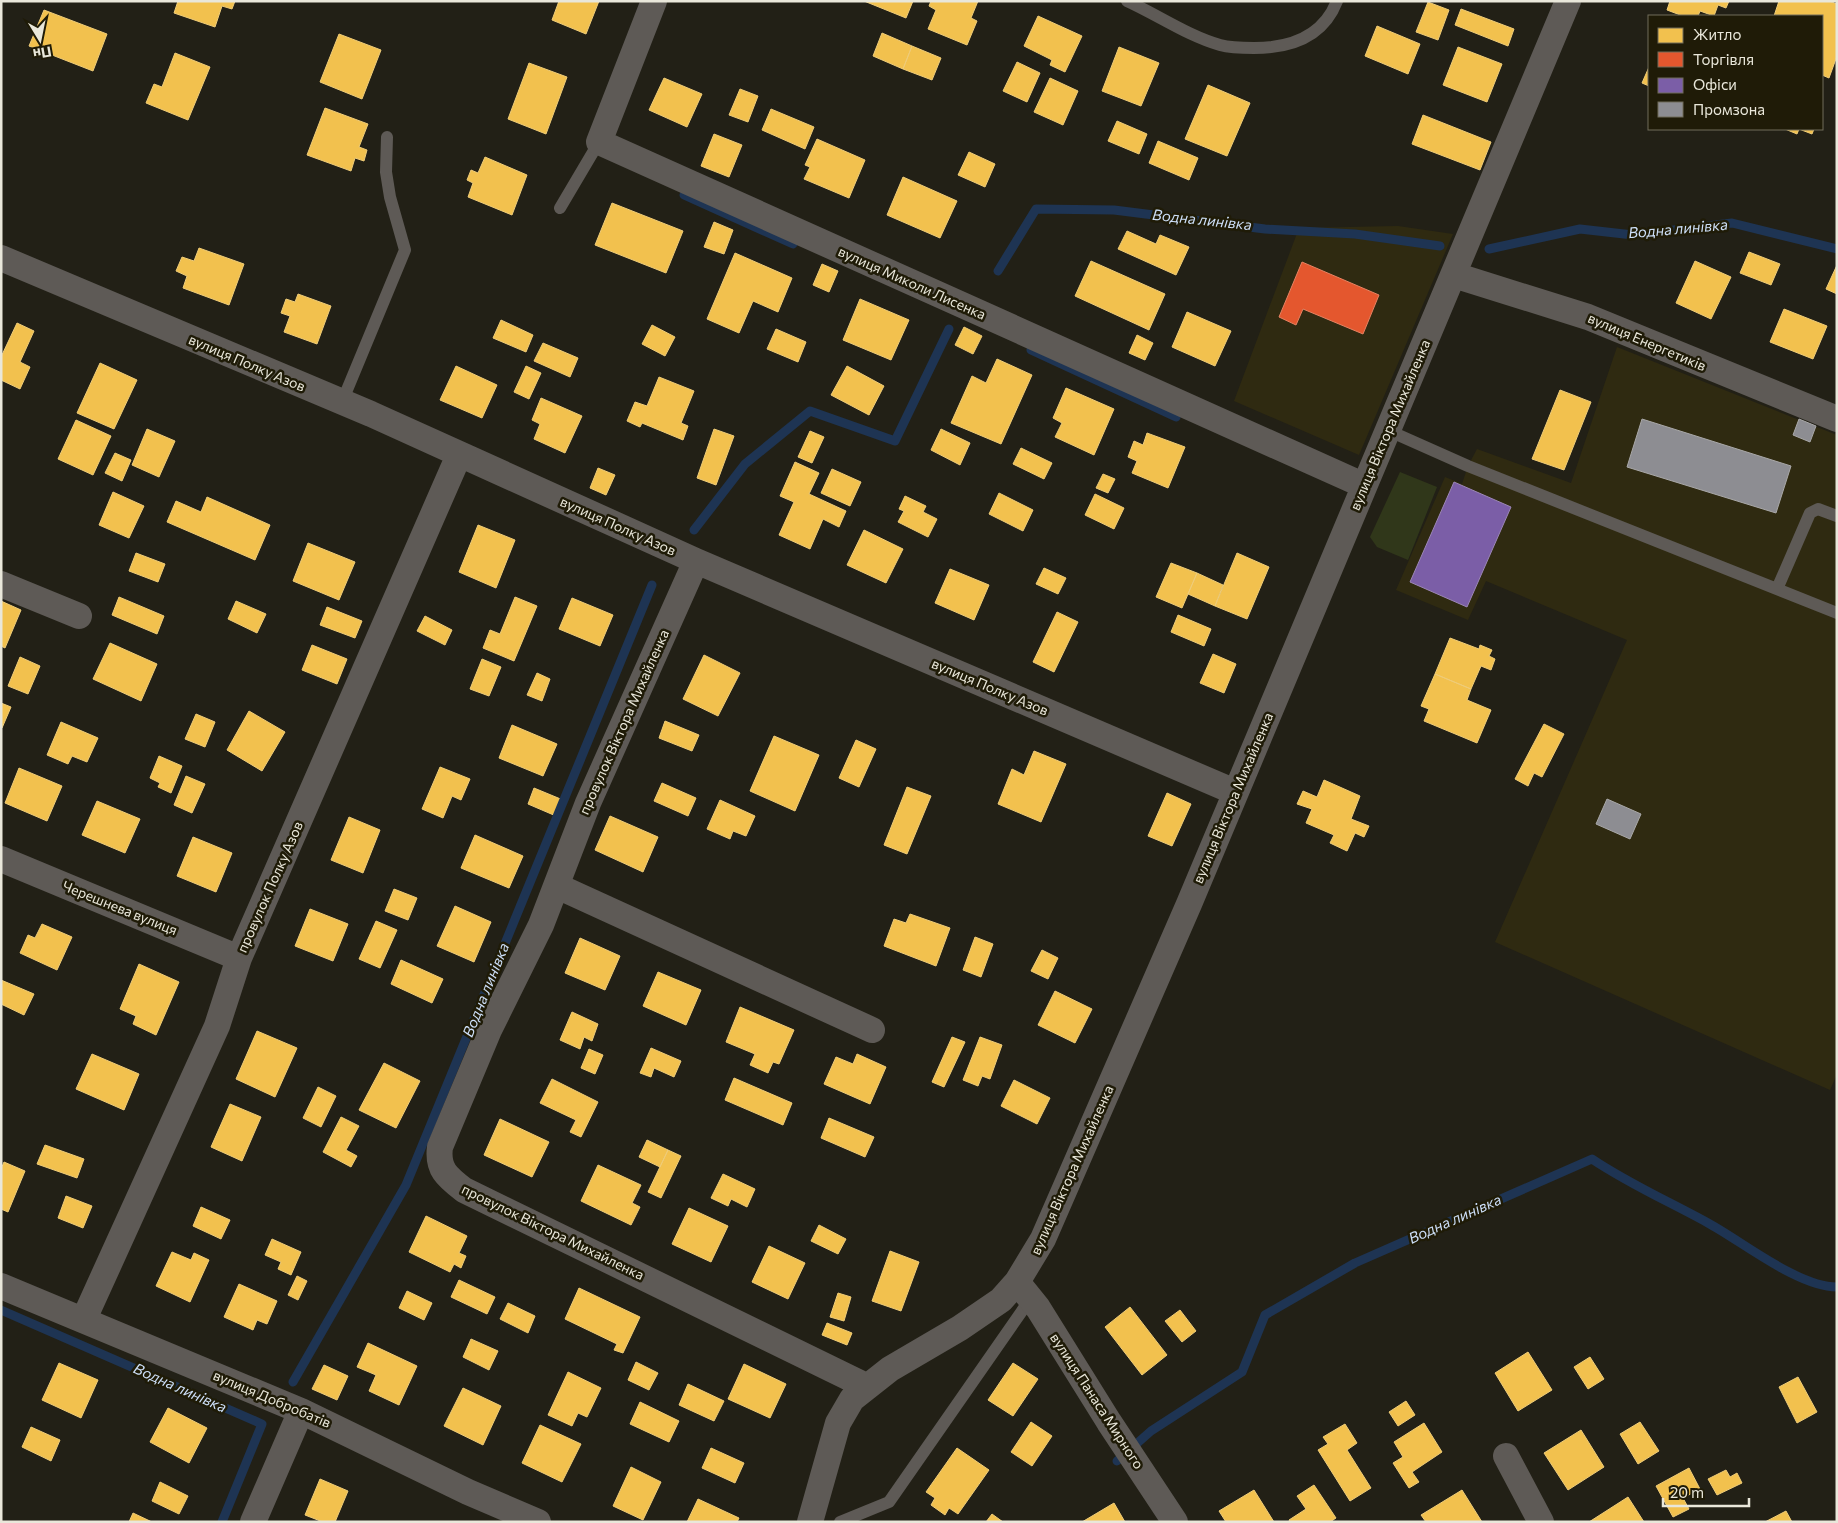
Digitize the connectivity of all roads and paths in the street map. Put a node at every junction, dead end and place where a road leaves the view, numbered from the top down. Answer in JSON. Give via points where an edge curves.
{"nodes":[{"id":1,"x":654,"y":1,"type":"edge"},
{"id":2,"x":1127,"y":1,"type":"edge"},
{"id":3,"x":1337,"y":1,"type":"edge"},
{"id":4,"x":1568,"y":1,"type":"edge"},
{"id":5,"x":1146,"y":6,"type":"edge"},
{"id":6,"x":388,"y":137,"type":"dead end"},
{"id":7,"x":599,"y":142,"type":"junction"},
{"id":8,"x":560,"y":208,"type":"dead end"},
{"id":9,"x":1,"y":258,"type":"edge"},
{"id":10,"x":1454,"y":275,"type":"junction"},
{"id":11,"x":342,"y":402,"type":"junction"},
{"id":12,"x":1837,"y":419,"type":"edge"},
{"id":13,"x":1387,"y":430,"type":"junction"},
{"id":14,"x":459,"y":455,"type":"junction"},
{"id":15,"x":1363,"y":485,"type":"junction"},
{"id":16,"x":1837,"y":516,"type":"edge"},
{"id":17,"x":696,"y":560,"type":"junction"},
{"id":18,"x":1,"y":584,"type":"edge"},
{"id":19,"x":1777,"y":589,"type":"junction"},
{"id":20,"x":1837,"y":613,"type":"edge"},
{"id":21,"x":79,"y":616,"type":"dead end"},
{"id":22,"x":1236,"y":792,"type":"junction"},
{"id":23,"x":1,"y":859,"type":"edge"},
{"id":24,"x":557,"y":886,"type":"junction"},
{"id":25,"x":239,"y":958,"type":"junction"},
{"id":26,"x":872,"y":1030,"type":"dead end"},
{"id":27,"x":1,"y":1286,"type":"edge"},
{"id":28,"x":1024,"y":1290,"type":"junction"},
{"id":29,"x":84,"y":1319,"type":"junction"},
{"id":30,"x":866,"y":1386,"type":"junction"},
{"id":31,"x":301,"y":1411,"type":"junction"},
{"id":32,"x":1506,"y":1456,"type":"dead end"},
{"id":33,"x":253,"y":1522,"type":"edge"},
{"id":34,"x":538,"y":1522,"type":"edge"},
{"id":35,"x":810,"y":1522,"type":"edge"},
{"id":36,"x":840,"y":1522,"type":"edge"},
{"id":37,"x":1175,"y":1522,"type":"edge"},
{"id":38,"x":1541,"y":1522,"type":"edge"}],
"edges":[{"from":1,"to":7,"type":"street"},
{"from":2,"to":5,"type":"lane"},
{"from":3,"to":5,"type":"lane","via":[[1332,14],[1313,34],[1282,46],[1260,48],[1221,46]]},
{"from":4,"to":10,"type":"street","name":"вулиця Віктора Михайленка"},
{"from":6,"to":11,"type":"lane","via":[[387,180],[405,250]]},
{"from":7,"to":8,"type":"lane"},
{"from":7,"to":15,"type":"street","name":"вулиця Миколи Лисенка"},
{"from":9,"to":11,"type":"street","name":"вулиця Полку Азов"},
{"from":10,"to":12,"type":"street","name":"вулиця Енергетиків","via":[[1588,317]]},
{"from":10,"to":13,"type":"street","name":"вулиця Віктора Михайленка"},
{"from":11,"to":14,"type":"street","name":"вулиця Полку Азов"},
{"from":13,"to":15,"type":"street","name":"вулиця Віктора Михайленка"},
{"from":13,"to":19,"type":"lane","via":[[1468,466]]},
{"from":14,"to":17,"type":"street","name":"вулиця Полку Азов"},
{"from":14,"to":25,"type":"street","name":"провулок Полку Азов"},
{"from":15,"to":22,"type":"street","name":"вулиця Віктора Михайленка"},
{"from":16,"to":19,"type":"lane","via":[[1818,510],[1810,513]]},
{"from":17,"to":22,"type":"street","name":"вулиця Полку Азов"},
{"from":17,"to":24,"type":"street","name":"провулок Віктора Михайленка","via":[[588,803]]},
{"from":18,"to":21,"type":"street"},
{"from":19,"to":20,"type":"lane"},
{"from":22,"to":28,"type":"street","name":"вулиця Віктора Михайленка"},
{"from":23,"to":25,"type":"street","name":"Черешнева вулиця"},
{"from":24,"to":26,"type":"street"},
{"from":24,"to":30,"type":"street","name":"провулок Віктора Михайленка","via":[[450,1118],[438,1159],[444,1173],[464,1190]]},
{"from":25,"to":29,"type":"street","name":"провулок Полку Азов","via":[[217,1026]]},
{"from":27,"to":29,"type":"street","name":"вулиця Добробатів"},
{"from":28,"to":30,"type":"street","name":"вулиця Віктора Михайленка"},
{"from":28,"to":36,"type":"lane","via":[[889,1502]]},
{"from":28,"to":37,"type":"street","name":"вулиця Панаса Мирного"},
{"from":29,"to":31,"type":"street","name":"вулиця Добробатів"},
{"from":30,"to":35,"type":"street","name":"вулиця Віктора Михайленка","via":[[848,1405],[838,1423]]},
{"from":31,"to":33,"type":"street"},
{"from":31,"to":34,"type":"street","name":"вулиця Добробатів"},
{"from":32,"to":38,"type":"street"}]}
